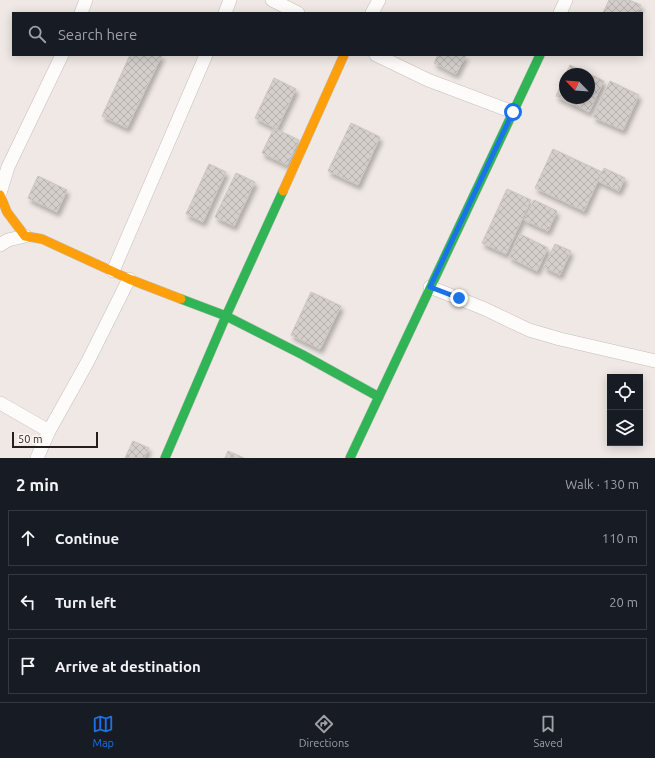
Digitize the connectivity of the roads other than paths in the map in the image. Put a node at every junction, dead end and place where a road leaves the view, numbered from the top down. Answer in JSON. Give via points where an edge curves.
{"nodes":[{"id":1,"x":86,"y":0,"type":"edge"},
{"id":2,"x":230,"y":0,"type":"edge"},
{"id":3,"x":272,"y":0,"type":"edge"},
{"id":4,"x":379,"y":0,"type":"edge"},
{"id":5,"x":566,"y":0,"type":"edge"},
{"id":6,"x":81,"y":12,"type":"edge"},
{"id":7,"x":225,"y":12,"type":"edge"},
{"id":8,"x":296,"y":12,"type":"edge"},
{"id":9,"x":373,"y":12,"type":"edge"},
{"id":10,"x":560,"y":12,"type":"edge"},
{"id":11,"x":62,"y":56,"type":"edge"},
{"id":12,"x":206,"y":56,"type":"edge"},
{"id":13,"x":344,"y":56,"type":"edge"},
{"id":14,"x":378,"y":56,"type":"edge"},
{"id":15,"x":540,"y":56,"type":"edge"},
{"id":16,"x":513,"y":112,"type":"junction"},
{"id":17,"x":0,"y":194,"type":"edge"},
{"id":18,"x":25,"y":236,"type":"junction"},
{"id":19,"x":0,"y":245,"type":"edge"},
{"id":20,"x":113,"y":271,"type":"junction"},
{"id":21,"x":129,"y":279,"type":"junction"},
{"id":22,"x":430,"y":287,"type":"junction"},
{"id":23,"x":226,"y":316,"type":"junction"},
{"id":24,"x":655,"y":361,"type":"edge"},
{"id":25,"x":379,"y":397,"type":"junction"},
{"id":26,"x":0,"y":403,"type":"edge"},
{"id":27,"x":49,"y":431,"type":"junction"},
{"id":28,"x":37,"y":458,"type":"edge"},
{"id":29,"x":165,"y":458,"type":"edge"},
{"id":30,"x":350,"y":458,"type":"edge"}],
"edges":[{"from":1,"to":6,"type":"street"},
{"from":2,"to":7,"type":"street"},
{"from":3,"to":8,"type":"street"},
{"from":4,"to":9,"type":"street"},
{"from":5,"to":10,"type":"street"},
{"from":11,"to":17,"type":"street","via":[[8,167]]},
{"from":12,"to":20,"type":"street"},
{"from":13,"to":23,"type":"street"},
{"from":14,"to":16,"type":"street","via":[[428,80]]},
{"from":15,"to":16,"type":"street"},
{"from":16,"to":22,"type":"street"},
{"from":17,"to":18,"type":"street","via":[[5,211]]},
{"from":18,"to":19,"type":"street"},
{"from":18,"to":20,"type":"street","via":[[42,239]]},
{"from":20,"to":21,"type":"street"},
{"from":21,"to":23,"type":"street"},
{"from":21,"to":27,"type":"street"},
{"from":22,"to":24,"type":"street","via":[[529,330]]},
{"from":22,"to":25,"type":"street"},
{"from":23,"to":25,"type":"street"},
{"from":23,"to":29,"type":"street"},
{"from":25,"to":30,"type":"street"},
{"from":26,"to":27,"type":"street"},
{"from":27,"to":28,"type":"street"}]}
